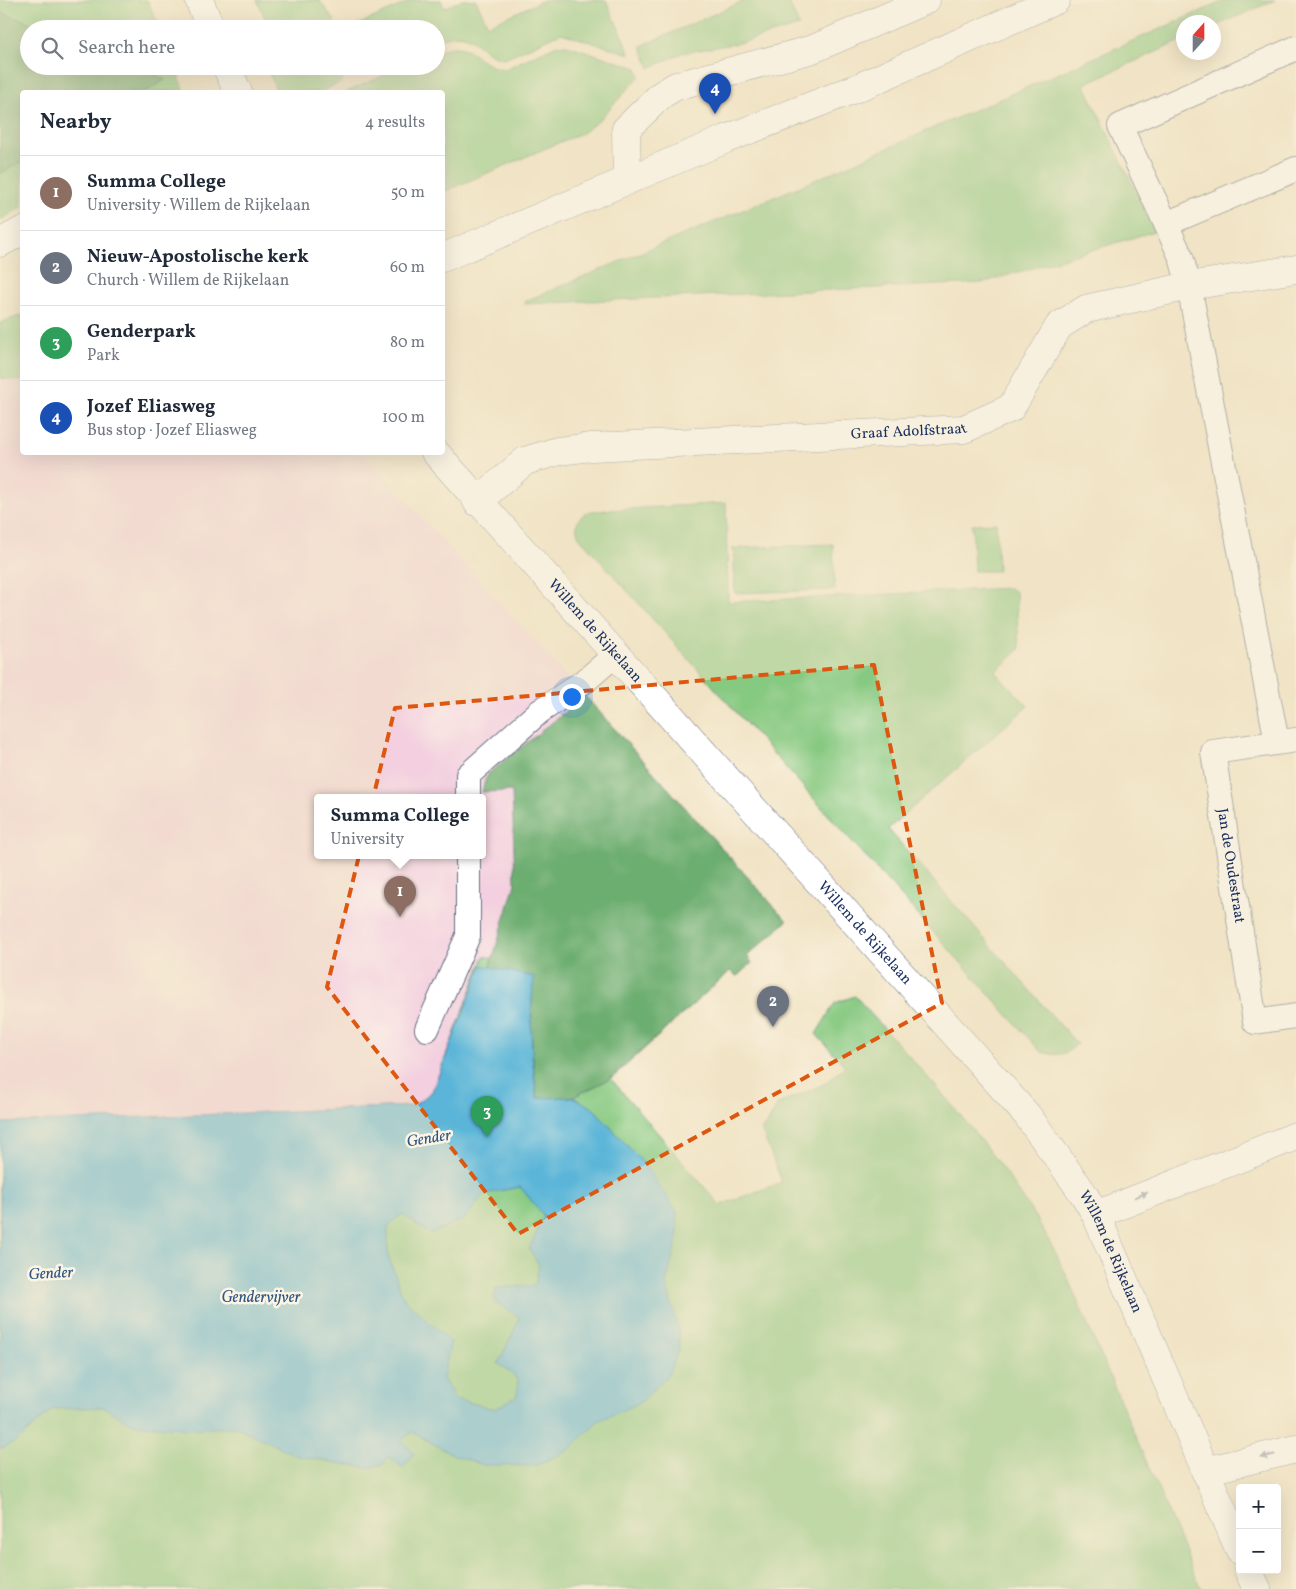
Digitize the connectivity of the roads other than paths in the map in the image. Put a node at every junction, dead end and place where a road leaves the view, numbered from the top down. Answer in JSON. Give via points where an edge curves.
{"nodes":[{"id":1,"x":199,"y":0,"type":"edge"},
{"id":2,"x":926,"y":0,"type":"edge"},
{"id":3,"x":1056,"y":0,"type":"edge"},
{"id":4,"x":207,"y":20,"type":"edge"},
{"id":5,"x":1296,"y":48,"type":"edge"},
{"id":6,"x":230,"y":75,"type":"edge"},
{"id":7,"x":237,"y":90,"type":"edge"},
{"id":8,"x":1296,"y":169,"type":"edge"},
{"id":9,"x":627,"y":180,"type":"junction"},
{"id":10,"x":1166,"y":224,"type":"junction"},
{"id":11,"x":20,"y":232,"type":"edge"},
{"id":12,"x":0,"y":244,"type":"edge"},
{"id":13,"x":445,"y":257,"type":"edge"},
{"id":14,"x":1296,"y":268,"type":"edge"},
{"id":15,"x":1189,"y":286,"type":"junction"},
{"id":16,"x":438,"y":455,"type":"edge"},
{"id":17,"x":477,"y":502,"type":"junction"},
{"id":18,"x":615,"y":655,"type":"junction"},
{"id":19,"x":1286,"y":741,"type":"edge"},
{"id":20,"x":468,"y":794,"type":"edge"},
{"id":21,"x":468,"y":859,"type":"edge"},
{"id":22,"x":1296,"y":1016,"type":"edge"},
{"id":23,"x":427,"y":1029,"type":"dead end"},
{"id":24,"x":1296,"y":1136,"type":"edge"},
{"id":25,"x":1096,"y":1214,"type":"junction"},
{"id":26,"x":1296,"y":1449,"type":"edge"},
{"id":27,"x":1205,"y":1471,"type":"junction"},
{"id":28,"x":1236,"y":1542,"type":"edge"},
{"id":29,"x":1250,"y":1574,"type":"edge"},
{"id":30,"x":1257,"y":1589,"type":"edge"}],
"edges":[{"from":1,"to":4,"type":"street"},
{"from":2,"to":9,"type":"street","via":[[813,49],[692,81],[661,95],[626,129]]},
{"from":3,"to":9,"type":"street","via":[[857,88]]},
{"from":5,"to":10,"type":"lane","via":[[1120,126]]},
{"from":6,"to":7,"type":"street"},
{"from":8,"to":10,"type":"lane"},
{"from":9,"to":13,"type":"street"},
{"from":10,"to":15,"type":"lane","via":[[1181,257]]},
{"from":11,"to":12,"type":"street"},
{"from":14,"to":15,"type":"street","name":"Graaf Adolfstraat"},
{"from":15,"to":17,"type":"street","name":"Graaf Adolfstraat","via":[[1086,309],[1059,326],[1011,408],[964,429],[558,451],[525,461]]},
{"from":15,"to":19,"type":"lane"},
{"from":16,"to":17,"type":"street","name":"Willem de Rijkelaan"},
{"from":17,"to":18,"type":"street","name":"Willem de Rijkelaan"},
{"from":18,"to":20,"type":"lane","via":[[586,680],[539,712],[468,775]]},
{"from":18,"to":25,"type":"street","name":"Willem de Rijkelaan","via":[[1027,1115]]},
{"from":19,"to":22,"type":"lane","name":"Jan de Oudestraat","via":[[1213,752],[1255,1022]]},
{"from":21,"to":23,"type":"lane","via":[[468,936]]},
{"from":25,"to":24,"type":"street","one_way":true},
{"from":25,"to":27,"type":"street","name":"Willem de Rijkelaan"},
{"from":26,"to":27,"type":"street","one_way":true},
{"from":27,"to":28,"type":"street","name":"Willem de Rijkelaan"},
{"from":29,"to":30,"type":"street"}]}
